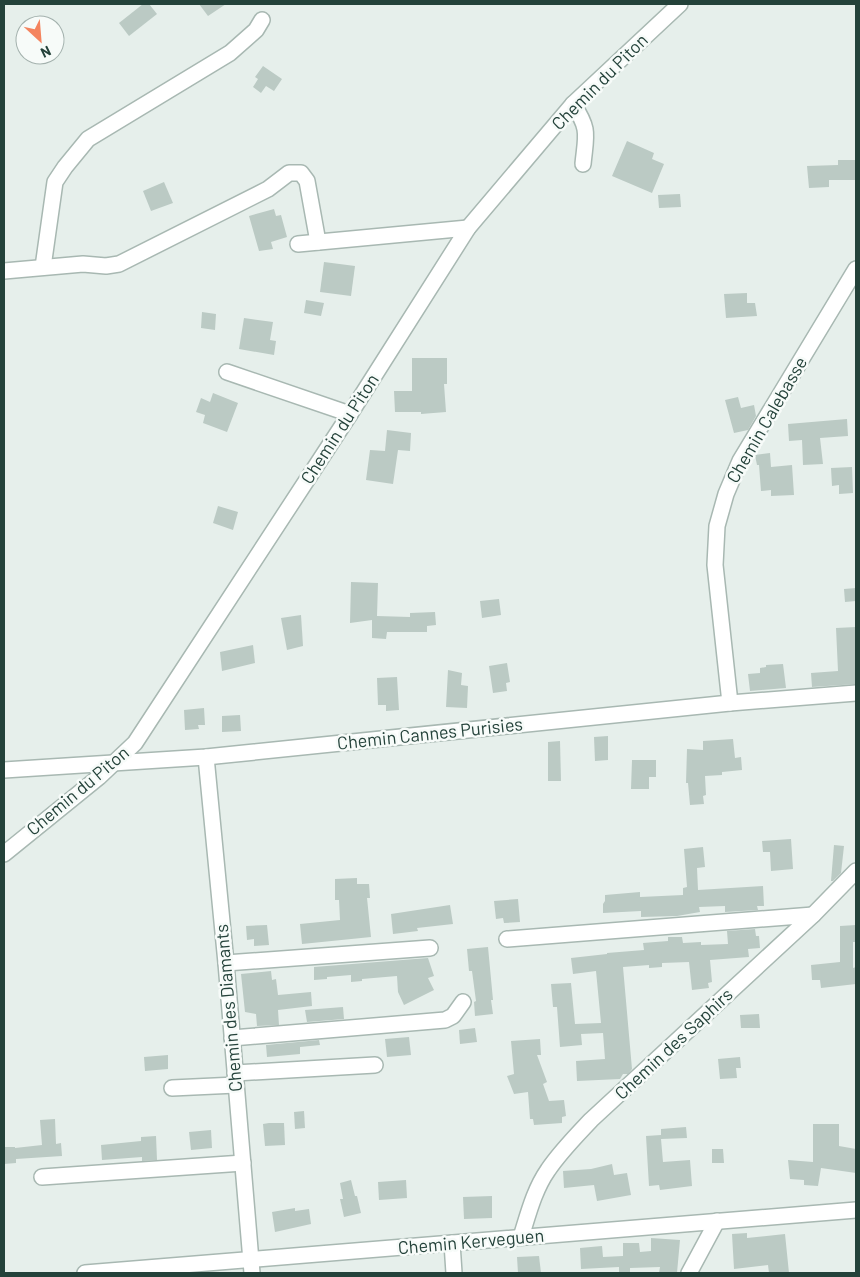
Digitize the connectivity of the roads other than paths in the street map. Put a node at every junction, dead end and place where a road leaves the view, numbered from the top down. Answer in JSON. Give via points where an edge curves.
{"nodes":[{"id":1,"x":680,"y":4,"type":"edge"},
{"id":2,"x":262,"y":20,"type":"dead end"},
{"id":3,"x":573,"y":104,"type":"junction"},
{"id":4,"x":583,"y":164,"type":"dead end"},
{"id":5,"x":468,"y":228,"type":"junction"},
{"id":6,"x":318,"y":242,"type":"junction"},
{"id":7,"x":298,"y":244,"type":"dead end"},
{"id":8,"x":43,"y":267,"type":"junction"},
{"id":9,"x":856,"y":269,"type":"edge"},
{"id":10,"x":4,"y":272,"type":"edge"},
{"id":11,"x":227,"y":372,"type":"dead end"},
{"id":12,"x":350,"y":414,"type":"junction"},
{"id":13,"x":856,"y":693,"type":"edge"},
{"id":14,"x":730,"y":703,"type":"junction"},
{"id":15,"x":206,"y":757,"type":"junction"},
{"id":16,"x":115,"y":762,"type":"junction"},
{"id":17,"x":4,"y":770,"type":"edge"},
{"id":18,"x":4,"y":854,"type":"edge"},
{"id":19,"x":856,"y":871,"type":"edge"},
{"id":20,"x":813,"y":915,"type":"junction"},
{"id":21,"x":507,"y":939,"type":"dead end"},
{"id":22,"x":430,"y":948,"type":"dead end"},
{"id":23,"x":226,"y":963,"type":"junction"},
{"id":24,"x":463,"y":1002,"type":"dead end"},
{"id":25,"x":232,"y":1038,"type":"junction"},
{"id":26,"x":375,"y":1065,"type":"dead end"},
{"id":27,"x":236,"y":1079,"type":"junction"},
{"id":28,"x":172,"y":1088,"type":"dead end"},
{"id":29,"x":243,"y":1163,"type":"junction"},
{"id":30,"x":42,"y":1177,"type":"dead end"},
{"id":31,"x":856,"y":1210,"type":"edge"},
{"id":32,"x":717,"y":1221,"type":"junction"},
{"id":33,"x":521,"y":1238,"type":"junction"},
{"id":34,"x":452,"y":1243,"type":"junction"},
{"id":35,"x":251,"y":1266,"type":"edge"},
{"id":36,"x":85,"y":1273,"type":"edge"},
{"id":37,"x":454,"y":1273,"type":"edge"},
{"id":38,"x":689,"y":1273,"type":"edge"}],
"edges":[{"from":1,"to":3,"type":"street","name":"Chemin du Piton"},
{"from":2,"to":8,"type":"street","via":[[256,30],[230,53],[88,139],[55,182]]},
{"from":3,"to":4,"type":"street","via":[[586,125]]},
{"from":3,"to":5,"type":"street","name":"Chemin du Piton"},
{"from":5,"to":6,"type":"street"},
{"from":5,"to":12,"type":"street","name":"Chemin du Piton"},
{"from":6,"to":7,"type":"street"},
{"from":6,"to":8,"type":"street","via":[[307,182],[301,173],[289,173],[268,189],[119,264]]},
{"from":8,"to":10,"type":"street"},
{"from":9,"to":14,"type":"street","name":"Chemin Calebasse","via":[[740,460],[726,494],[717,526],[715,565]]},
{"from":11,"to":12,"type":"street"},
{"from":12,"to":16,"type":"street","name":"Chemin du Piton","via":[[135,743]]},
{"from":13,"to":14,"type":"street","name":"Chemin Cannes Purisies"},
{"from":14,"to":15,"type":"street","name":"Chemin Cannes Purisies"},
{"from":15,"to":16,"type":"street","name":"Chemin Cannes Purisies"},
{"from":15,"to":23,"type":"street","name":"Chemin des Diamants"},
{"from":16,"to":17,"type":"street","name":"Chemin Cannes Purisies"},
{"from":16,"to":18,"type":"street","name":"Chemin du Piton"},
{"from":19,"to":20,"type":"street","name":"Chemin des Saphirs"},
{"from":20,"to":21,"type":"street"},
{"from":20,"to":33,"type":"street","name":"Chemin des Saphirs","via":[[568,1144],[538,1188]]},
{"from":22,"to":23,"type":"street"},
{"from":23,"to":25,"type":"street","name":"Chemin des Diamants"},
{"from":24,"to":25,"type":"street","via":[[453,1016],[445,1020]]},
{"from":25,"to":27,"type":"street","name":"Chemin des Diamants"},
{"from":26,"to":27,"type":"street"},
{"from":27,"to":28,"type":"street"},
{"from":27,"to":29,"type":"street","name":"Chemin des Diamants"},
{"from":29,"to":30,"type":"street"},
{"from":29,"to":35,"type":"street","name":"Chemin des Diamants"},
{"from":31,"to":32,"type":"street","name":"Chemin Kerveguen"},
{"from":32,"to":33,"type":"street","name":"Chemin Kerveguen"},
{"from":32,"to":38,"type":"street"},
{"from":33,"to":34,"type":"street","name":"Chemin Kerveguen"},
{"from":34,"to":35,"type":"street","name":"Chemin Kerveguen"},
{"from":34,"to":37,"type":"street"},
{"from":35,"to":36,"type":"street","name":"Chemin Kerveguen"}]}
